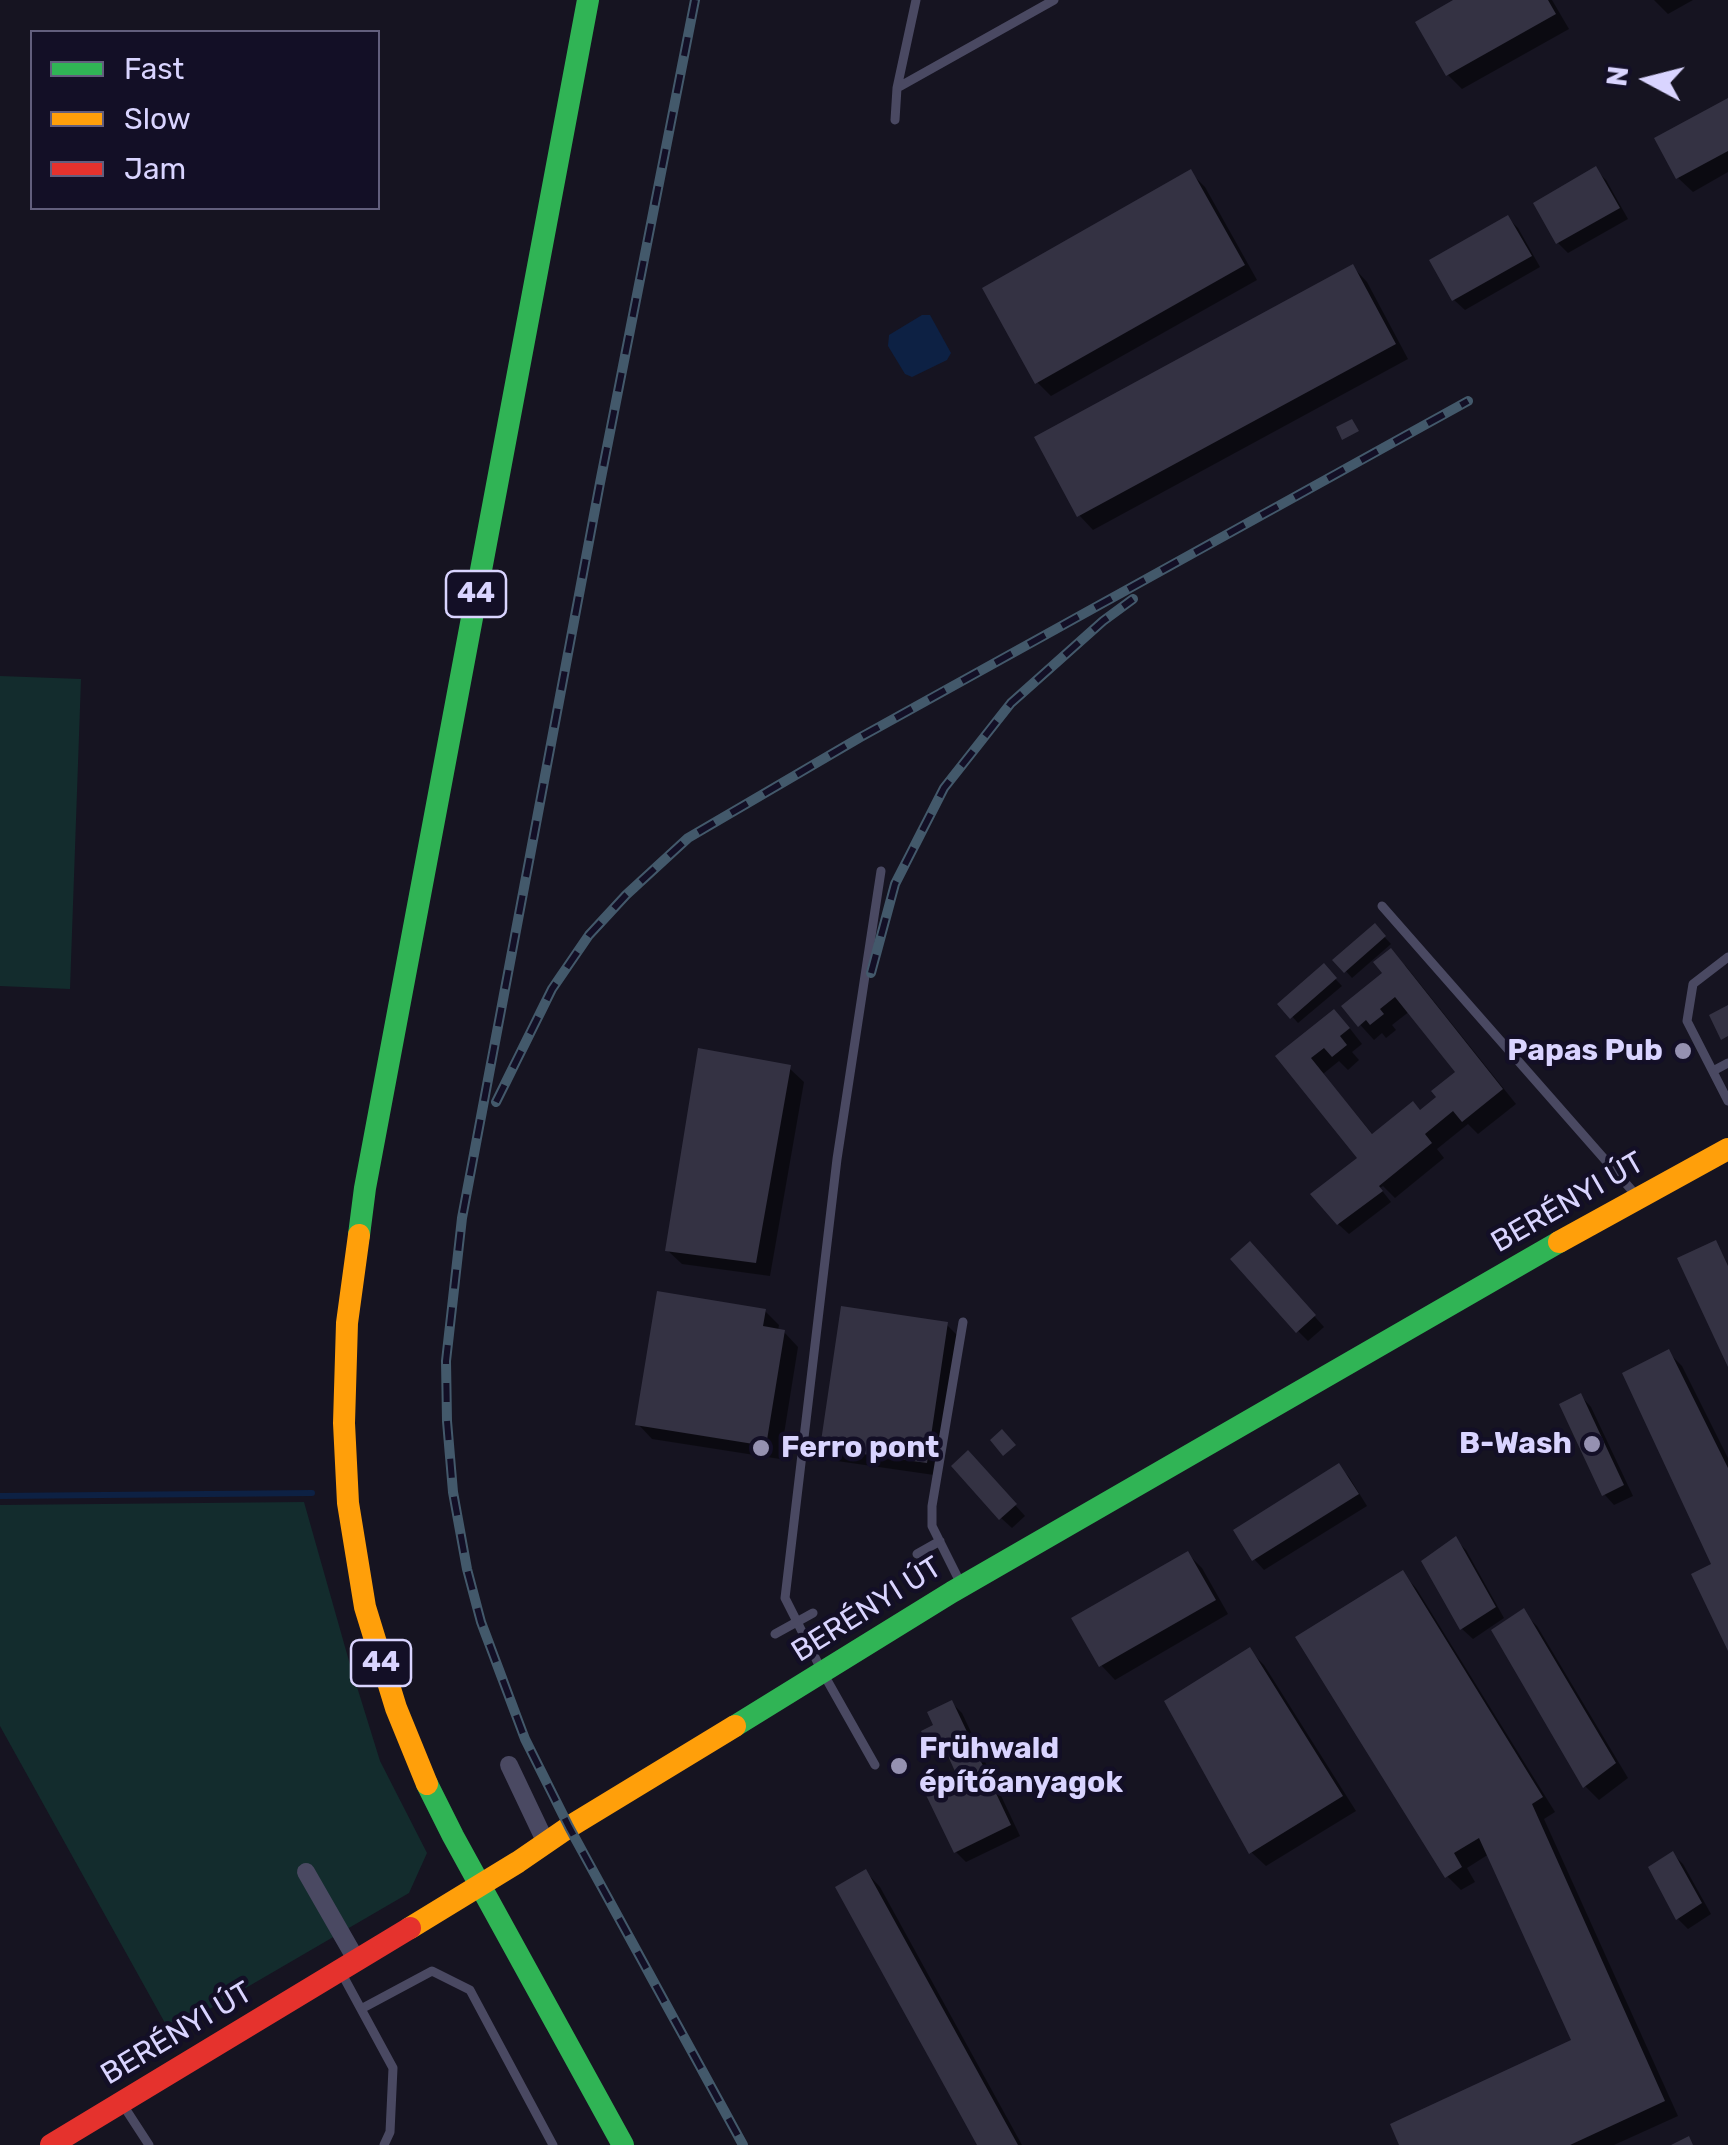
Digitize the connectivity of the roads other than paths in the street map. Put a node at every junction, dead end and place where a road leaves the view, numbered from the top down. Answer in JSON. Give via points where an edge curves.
{"nodes":[{"id":1,"x":588,"y":0,"type":"edge"},
{"id":2,"x":916,"y":0,"type":"edge"},
{"id":3,"x":1054,"y":0,"type":"edge"},
{"id":4,"x":898,"y":88,"type":"junction"},
{"id":5,"x":895,"y":120,"type":"dead end"},
{"id":6,"x":881,"y":871,"type":"dead end"},
{"id":7,"x":1382,"y":906,"type":"dead end"},
{"id":8,"x":1728,"y":957,"type":"edge"},
{"id":9,"x":1728,"y":1063,"type":"edge"},
{"id":10,"x":1713,"y":1072,"type":"junction"},
{"id":11,"x":1728,"y":1100,"type":"edge"},
{"id":12,"x":1728,"y":1149,"type":"edge"},
{"id":13,"x":1638,"y":1197,"type":"junction"},
{"id":14,"x":962,"y":1322,"type":"dead end"},
{"id":15,"x":940,"y":1541,"type":"junction"},
{"id":16,"x":917,"y":1554,"type":"dead end"},
{"id":17,"x":962,"y":1586,"type":"junction"},
{"id":18,"x":813,"y":1613,"type":"dead end"},
{"id":19,"x":796,"y":1622,"type":"junction"},
{"id":20,"x":775,"y":1634,"type":"dead end"},
{"id":21,"x":822,"y":1674,"type":"junction"},
{"id":22,"x":509,"y":1765,"type":"dead end"},
{"id":23,"x":875,"y":1765,"type":"dead end"},
{"id":24,"x":546,"y":1843,"type":"junction"},
{"id":25,"x":306,"y":1872,"type":"dead end"},
{"id":26,"x":480,"y":1886,"type":"junction"},
{"id":27,"x":349,"y":1966,"type":"junction"},
{"id":28,"x":361,"y":2010,"type":"junction"},
{"id":29,"x":121,"y":2102,"type":"junction"},
{"id":30,"x":51,"y":2145,"type":"edge"},
{"id":31,"x":149,"y":2145,"type":"edge"},
{"id":32,"x":384,"y":2145,"type":"edge"},
{"id":33,"x":552,"y":2145,"type":"edge"},
{"id":34,"x":622,"y":2145,"type":"edge"}],
"edges":[{"from":1,"to":26,"type":"main road","number":"44","via":[[365,1188],[344,1368],[348,1503],[365,1607],[420,1768]]},
{"from":2,"to":4,"type":"lane"},
{"from":3,"to":4,"type":"lane"},
{"from":4,"to":5,"type":"lane"},
{"from":6,"to":19,"type":"lane","via":[[837,1159],[785,1598]]},
{"from":7,"to":13,"type":"lane"},
{"from":8,"to":10,"type":"lane","via":[[1694,984],[1686,1021]]},
{"from":9,"to":10,"type":"lane"},
{"from":10,"to":11,"type":"lane"},
{"from":12,"to":13,"type":"main road","name":"BERÉNYI ÚT"},
{"from":13,"to":17,"type":"main road","name":"BERÉNYI ÚT"},
{"from":14,"to":15,"type":"lane","via":[[932,1506]]},
{"from":15,"to":16,"type":"lane"},
{"from":15,"to":17,"type":"lane"},
{"from":17,"to":21,"type":"main road","name":"BERÉNYI ÚT"},
{"from":18,"to":19,"type":"lane"},
{"from":19,"to":20,"type":"lane"},
{"from":19,"to":21,"type":"lane"},
{"from":21,"to":23,"type":"lane"},
{"from":21,"to":24,"type":"main road","name":"BERÉNYI ÚT"},
{"from":22,"to":24,"type":"street"},
{"from":24,"to":26,"type":"main road","name":"BERÉNYI ÚT"},
{"from":25,"to":27,"type":"street"},
{"from":26,"to":27,"type":"main road","name":"BERÉNYI ÚT"},
{"from":26,"to":34,"type":"main road","number":"44"},
{"from":27,"to":28,"type":"lane"},
{"from":27,"to":29,"type":"main road","name":"BERÉNYI ÚT"},
{"from":28,"to":32,"type":"lane","via":[[393,2068]]},
{"from":28,"to":33,"type":"lane","via":[[432,1971],[470,1990]]},
{"from":29,"to":30,"type":"main road","name":"BERÉNYI ÚT"},
{"from":29,"to":31,"type":"lane"}]}
